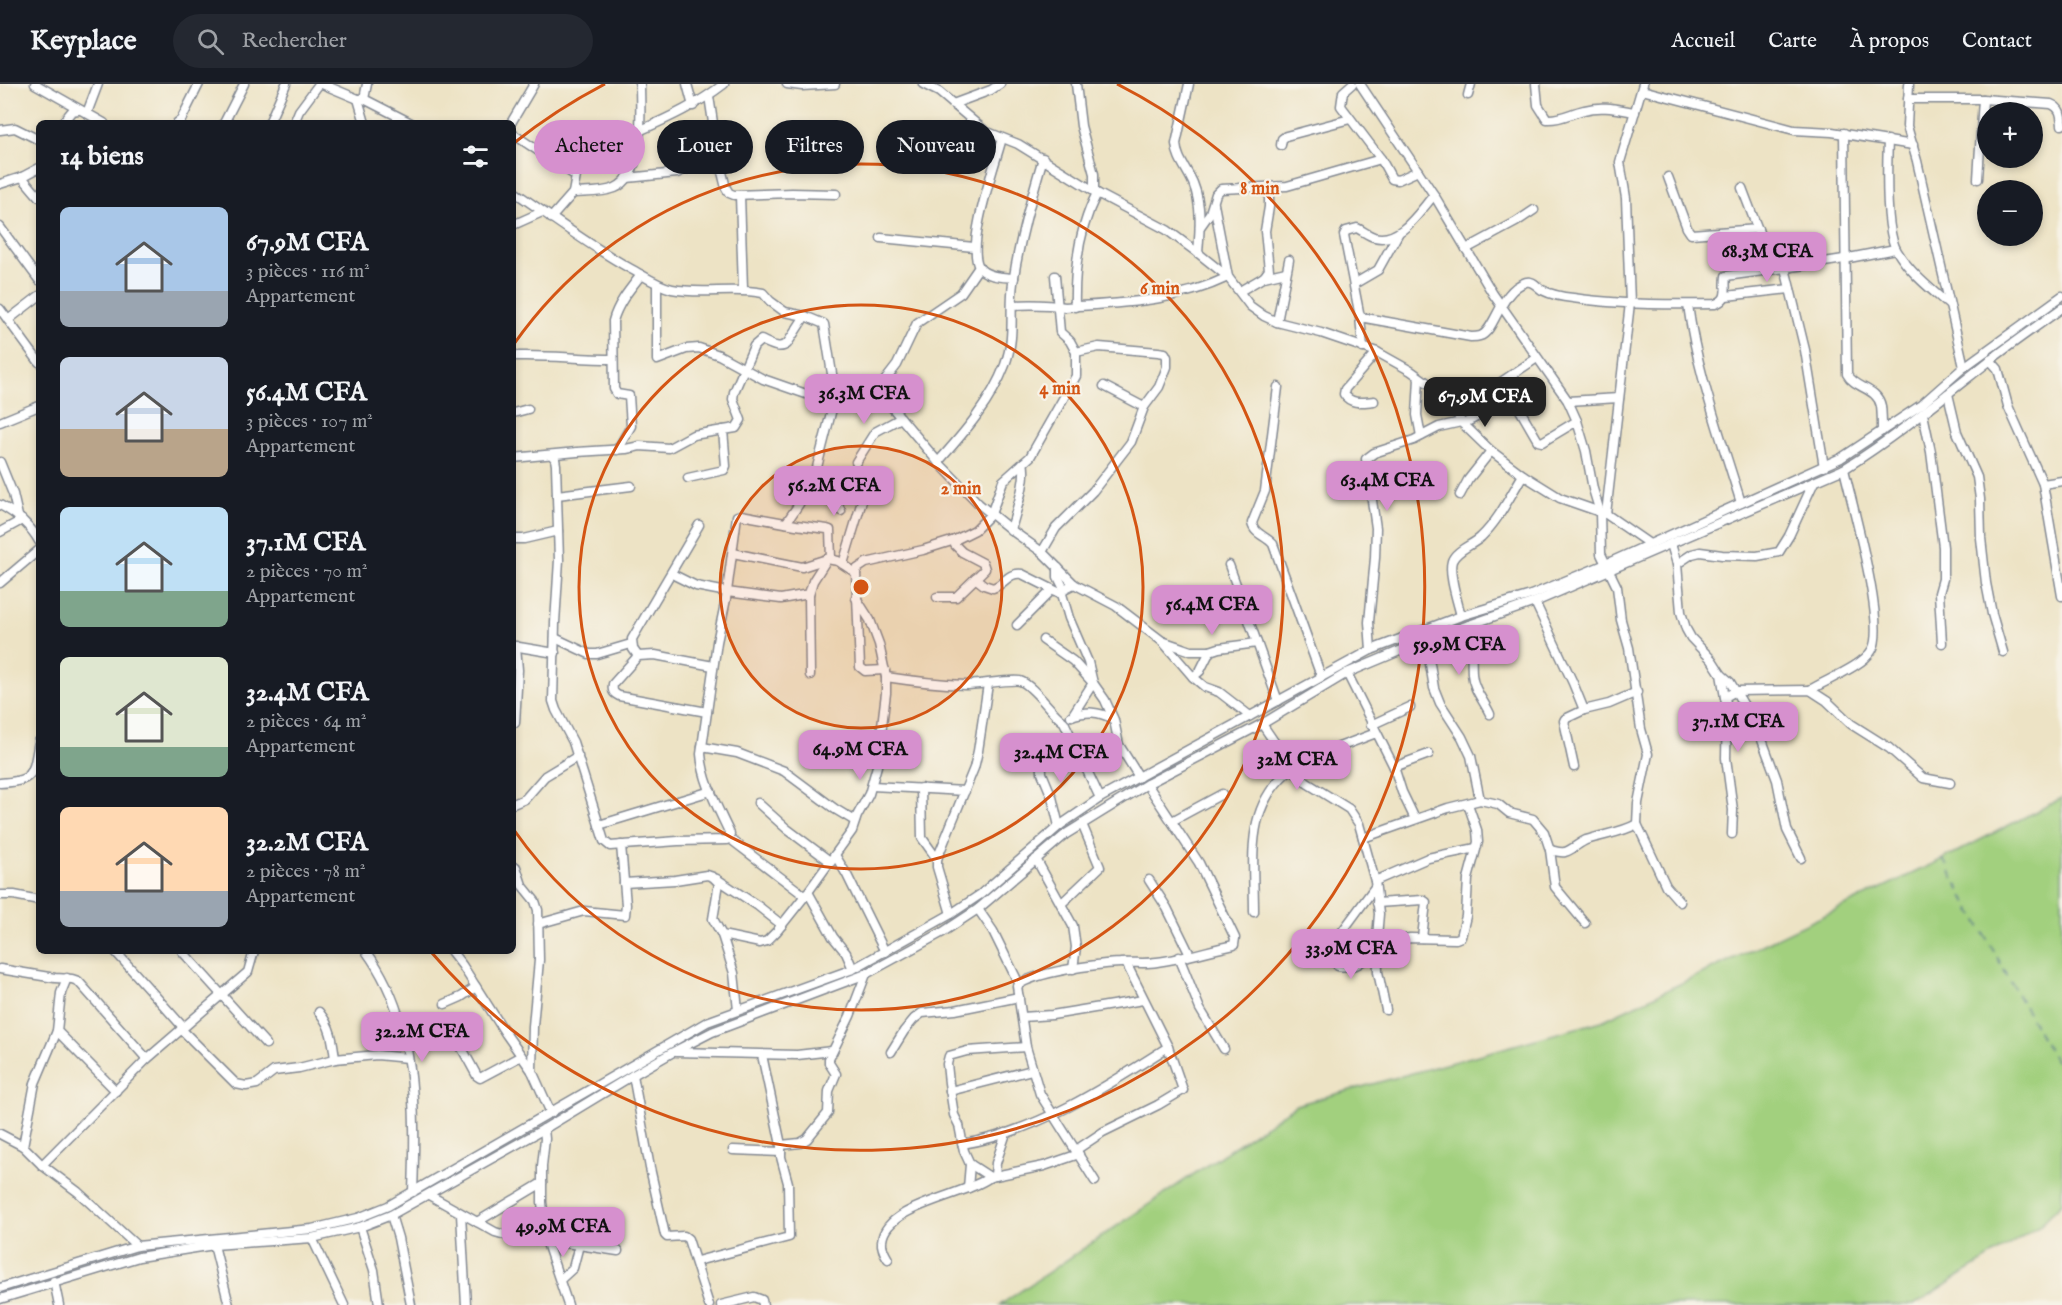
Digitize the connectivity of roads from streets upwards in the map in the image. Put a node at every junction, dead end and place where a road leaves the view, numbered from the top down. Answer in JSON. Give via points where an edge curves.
{"nodes":[{"id":1,"x":35,"y":84,"type":"edge"},
{"id":2,"x":98,"y":84,"type":"edge"},
{"id":3,"x":199,"y":84,"type":"edge"},
{"id":4,"x":244,"y":84,"type":"edge"},
{"id":5,"x":286,"y":84,"type":"edge"},
{"id":6,"x":320,"y":84,"type":"edge"},
{"id":7,"x":367,"y":84,"type":"edge"},
{"id":8,"x":640,"y":84,"type":"edge"},
{"id":9,"x":687,"y":84,"type":"edge"},
{"id":10,"x":724,"y":84,"type":"edge"},
{"id":11,"x":787,"y":84,"type":"edge"},
{"id":12,"x":818,"y":84,"type":"edge"},
{"id":13,"x":835,"y":84,"type":"edge"},
{"id":14,"x":923,"y":84,"type":"edge"},
{"id":15,"x":944,"y":84,"type":"edge"},
{"id":16,"x":1000,"y":84,"type":"edge"},
{"id":17,"x":1076,"y":84,"type":"edge"},
{"id":18,"x":1189,"y":84,"type":"edge"},
{"id":19,"x":1352,"y":84,"type":"edge"},
{"id":20,"x":1360,"y":84,"type":"edge"},
{"id":21,"x":1471,"y":84,"type":"edge"},
{"id":22,"x":1536,"y":84,"type":"edge"},
{"id":23,"x":1909,"y":84,"type":"edge"},
{"id":24,"x":532,"y":85,"type":"edge"},
{"id":25,"x":1643,"y":87,"type":"edge"},
{"id":26,"x":939,"y":92,"type":"junction"},
{"id":27,"x":1468,"y":95,"type":"dead end"},
{"id":28,"x":709,"y":96,"type":"junction"},
{"id":29,"x":361,"y":99,"type":"junction"},
{"id":30,"x":1908,"y":99,"type":"junction"},
{"id":31,"x":1983,"y":99,"type":"junction"},
{"id":32,"x":953,"y":104,"type":"junction"},
{"id":33,"x":693,"y":106,"type":"junction"},
{"id":34,"x":82,"y":111,"type":"junction"},
{"id":35,"x":1635,"y":112,"type":"junction"},
{"id":36,"x":1350,"y":119,"type":"junction"},
{"id":37,"x":64,"y":120,"type":"edge"},
{"id":38,"x":98,"y":120,"type":"edge"},
{"id":39,"x":181,"y":120,"type":"edge"},
{"id":40,"x":227,"y":120,"type":"edge"},
{"id":41,"x":269,"y":120,"type":"edge"},
{"id":42,"x":295,"y":120,"type":"edge"},
{"id":43,"x":364,"y":120,"type":"edge"},
{"id":44,"x":405,"y":120,"type":"edge"},
{"id":45,"x":513,"y":120,"type":"edge"},
{"id":46,"x":640,"y":120,"type":"edge"},
{"id":47,"x":713,"y":120,"type":"edge"},
{"id":48,"x":2062,"y":125,"type":"edge"},
{"id":49,"x":645,"y":128,"type":"edge"},
{"id":50,"x":0,"y":130,"type":"edge"},
{"id":51,"x":1844,"y":133,"type":"junction"},
{"id":52,"x":516,"y":136,"type":"edge"},
{"id":53,"x":36,"y":138,"type":"edge"},
{"id":54,"x":1002,"y":138,"type":"junction"},
{"id":55,"x":1888,"y":140,"type":"junction"},
{"id":56,"x":1281,"y":145,"type":"dead end"},
{"id":57,"x":1913,"y":145,"type":"junction"},
{"id":58,"x":1043,"y":158,"type":"junction"},
{"id":59,"x":1381,"y":159,"type":"junction"},
{"id":60,"x":36,"y":170,"type":"edge"},
{"id":61,"x":1418,"y":171,"type":"junction"},
{"id":62,"x":629,"y":174,"type":"edge"},
{"id":63,"x":667,"y":174,"type":"edge"},
{"id":64,"x":722,"y":174,"type":"edge"},
{"id":65,"x":22,"y":177,"type":"junction"},
{"id":66,"x":1668,"y":177,"type":"dead end"},
{"id":67,"x":627,"y":178,"type":"junction"},
{"id":68,"x":1978,"y":179,"type":"dead end"},
{"id":69,"x":0,"y":184,"type":"edge"},
{"id":70,"x":1269,"y":188,"type":"junction"},
{"id":71,"x":1742,"y":188,"type":"dead end"},
{"id":72,"x":1096,"y":192,"type":"junction"},
{"id":73,"x":516,"y":193,"type":"edge"},
{"id":74,"x":573,"y":193,"type":"junction"},
{"id":75,"x":36,"y":194,"type":"edge"},
{"id":76,"x":836,"y":194,"type":"dead end"},
{"id":77,"x":740,"y":195,"type":"junction"},
{"id":78,"x":1434,"y":195,"type":"junction"},
{"id":79,"x":1214,"y":204,"type":"junction"},
{"id":80,"x":1534,"y":210,"type":"dead end"},
{"id":81,"x":542,"y":212,"type":"junction"},
{"id":82,"x":551,"y":218,"type":"junction"},
{"id":83,"x":516,"y":224,"type":"edge"},
{"id":84,"x":1200,"y":226,"type":"junction"},
{"id":85,"x":0,"y":227,"type":"edge"},
{"id":86,"x":1758,"y":229,"type":"junction"},
{"id":87,"x":1398,"y":234,"type":"junction"},
{"id":88,"x":881,"y":238,"type":"dead end"},
{"id":89,"x":974,"y":247,"type":"junction"},
{"id":90,"x":1466,"y":249,"type":"junction"},
{"id":91,"x":1895,"y":249,"type":"junction"},
{"id":92,"x":1198,"y":253,"type":"junction"},
{"id":93,"x":1289,"y":260,"type":"dead end"},
{"id":94,"x":1844,"y":260,"type":"junction"},
{"id":95,"x":979,"y":267,"type":"junction"},
{"id":96,"x":1785,"y":268,"type":"junction"},
{"id":97,"x":1773,"y":269,"type":"junction"},
{"id":98,"x":1286,"y":272,"type":"junction"},
{"id":99,"x":641,"y":275,"type":"junction"},
{"id":100,"x":36,"y":276,"type":"edge"},
{"id":101,"x":1055,"y":276,"type":"dead end"},
{"id":102,"x":1228,"y":277,"type":"junction"},
{"id":103,"x":1264,"y":277,"type":"junction"},
{"id":104,"x":1014,"y":278,"type":"junction"},
{"id":105,"x":657,"y":284,"type":"junction"},
{"id":106,"x":1354,"y":284,"type":"junction"},
{"id":107,"x":743,"y":289,"type":"junction"},
{"id":108,"x":1790,"y":289,"type":"junction"},
{"id":109,"x":1240,"y":291,"type":"junction"},
{"id":110,"x":1726,"y":296,"type":"junction"},
{"id":111,"x":2062,"y":296,"type":"edge"},
{"id":112,"x":36,"y":298,"type":"edge"},
{"id":113,"x":1630,"y":303,"type":"junction"},
{"id":114,"x":1013,"y":305,"type":"junction"},
{"id":115,"x":1501,"y":305,"type":"junction"},
{"id":116,"x":1688,"y":305,"type":"junction"},
{"id":117,"x":1949,"y":305,"type":"junction"},
{"id":118,"x":1058,"y":306,"type":"junction"},
{"id":119,"x":1075,"y":307,"type":"junction"},
{"id":120,"x":2062,"y":308,"type":"edge"},
{"id":121,"x":0,"y":309,"type":"edge"},
{"id":122,"x":805,"y":316,"type":"junction"},
{"id":123,"x":1360,"y":317,"type":"junction"},
{"id":124,"x":8,"y":320,"type":"junction"},
{"id":125,"x":1277,"y":322,"type":"junction"},
{"id":126,"x":1363,"y":348,"type":"junction"},
{"id":127,"x":1076,"y":352,"type":"junction"},
{"id":128,"x":1377,"y":352,"type":"junction"},
{"id":129,"x":36,"y":355,"type":"edge"},
{"id":130,"x":516,"y":357,"type":"dead end"},
{"id":131,"x":1537,"y":358,"type":"junction"},
{"id":132,"x":614,"y":359,"type":"junction"},
{"id":133,"x":1990,"y":360,"type":"junction"},
{"id":134,"x":1964,"y":367,"type":"junction"},
{"id":135,"x":745,"y":370,"type":"junction"},
{"id":136,"x":1419,"y":378,"type":"junction"},
{"id":137,"x":1498,"y":384,"type":"dead end"},
{"id":138,"x":835,"y":386,"type":"junction"},
{"id":139,"x":1104,"y":386,"type":"dead end"},
{"id":140,"x":1278,"y":387,"type":"dead end"},
{"id":141,"x":879,"y":394,"type":"junction"},
{"id":142,"x":1948,"y":394,"type":"junction"},
{"id":143,"x":1619,"y":398,"type":"junction"},
{"id":144,"x":1374,"y":401,"type":"dead end"},
{"id":145,"x":1568,"y":401,"type":"junction"},
{"id":146,"x":36,"y":407,"type":"edge"},
{"id":147,"x":1144,"y":407,"type":"junction"},
{"id":148,"x":1494,"y":408,"type":"dead end"},
{"id":149,"x":528,"y":409,"type":"dead end"},
{"id":150,"x":1520,"y":410,"type":"dead end"},
{"id":151,"x":516,"y":412,"type":"edge"},
{"id":152,"x":1923,"y":414,"type":"junction"},
{"id":153,"x":901,"y":418,"type":"junction"},
{"id":154,"x":1577,"y":421,"type":"junction"},
{"id":155,"x":0,"y":422,"type":"edge"},
{"id":156,"x":1462,"y":423,"type":"junction"},
{"id":157,"x":723,"y":430,"type":"junction"},
{"id":158,"x":1882,"y":431,"type":"junction"},
{"id":159,"x":1421,"y":436,"type":"junction"},
{"id":160,"x":617,"y":450,"type":"junction"},
{"id":161,"x":1491,"y":451,"type":"junction"},
{"id":162,"x":552,"y":455,"type":"junction"},
{"id":163,"x":516,"y":458,"type":"edge"},
{"id":164,"x":0,"y":462,"type":"edge"},
{"id":165,"x":855,"y":462,"type":"dead end"},
{"id":166,"x":938,"y":462,"type":"junction"},
{"id":167,"x":1023,"y":463,"type":"junction"},
{"id":168,"x":1824,"y":467,"type":"junction"},
{"id":169,"x":1844,"y":469,"type":"junction"},
{"id":170,"x":1434,"y":475,"type":"dead end"},
{"id":171,"x":1523,"y":475,"type":"junction"},
{"id":172,"x":688,"y":478,"type":"dead end"},
{"id":173,"x":813,"y":478,"type":"junction"},
{"id":174,"x":2062,"y":481,"type":"edge"},
{"id":175,"x":1814,"y":483,"type":"junction"},
{"id":176,"x":2043,"y":484,"type":"junction"},
{"id":177,"x":631,"y":486,"type":"dead end"},
{"id":178,"x":865,"y":491,"type":"dead end"},
{"id":179,"x":1371,"y":494,"type":"junction"},
{"id":180,"x":557,"y":495,"type":"junction"},
{"id":181,"x":1460,"y":495,"type":"dead end"},
{"id":182,"x":1741,"y":503,"type":"junction"},
{"id":183,"x":0,"y":505,"type":"edge"},
{"id":184,"x":841,"y":511,"type":"dead end"},
{"id":185,"x":1603,"y":513,"type":"junction"},
{"id":186,"x":991,"y":514,"type":"junction"},
{"id":187,"x":20,"y":518,"type":"junction"},
{"id":188,"x":786,"y":523,"type":"junction"},
{"id":189,"x":699,"y":525,"type":"dead end"},
{"id":190,"x":1011,"y":530,"type":"junction"},
{"id":191,"x":558,"y":531,"type":"junction"},
{"id":192,"x":0,"y":532,"type":"edge"},
{"id":193,"x":36,"y":536,"type":"edge"},
{"id":194,"x":516,"y":539,"type":"edge"},
{"id":195,"x":955,"y":540,"type":"junction"},
{"id":196,"x":1648,"y":543,"type":"junction"},
{"id":197,"x":1671,"y":544,"type":"junction"},
{"id":198,"x":1042,"y":552,"type":"junction"},
{"id":199,"x":36,"y":553,"type":"edge"},
{"id":200,"x":733,"y":553,"type":"junction"},
{"id":201,"x":829,"y":559,"type":"junction"},
{"id":202,"x":843,"y":564,"type":"junction"},
{"id":203,"x":1677,"y":564,"type":"junction"},
{"id":204,"x":1229,"y":565,"type":"dead end"},
{"id":205,"x":1608,"y":567,"type":"junction"},
{"id":206,"x":1058,"y":568,"type":"junction"},
{"id":207,"x":856,"y":573,"type":"junction"},
{"id":208,"x":672,"y":574,"type":"junction"},
{"id":209,"x":975,"y":578,"type":"junction"},
{"id":210,"x":2061,"y":581,"type":"edge"},
{"id":211,"x":0,"y":583,"type":"edge"},
{"id":212,"x":1074,"y":584,"type":"junction"},
{"id":213,"x":1052,"y":590,"type":"junction"},
{"id":214,"x":727,"y":592,"type":"junction"},
{"id":215,"x":1063,"y":592,"type":"junction"},
{"id":216,"x":809,"y":594,"type":"junction"},
{"id":217,"x":2062,"y":596,"type":"edge"},
{"id":218,"x":937,"y":597,"type":"dead end"},
{"id":219,"x":856,"y":598,"type":"junction"},
{"id":220,"x":1535,"y":602,"type":"junction"},
{"id":221,"x":1461,"y":616,"type":"junction"},
{"id":222,"x":1017,"y":625,"type":"dead end"},
{"id":223,"x":1469,"y":626,"type":"junction"},
{"id":224,"x":555,"y":638,"type":"junction"},
{"id":225,"x":1043,"y":640,"type":"dead end"},
{"id":226,"x":1426,"y":640,"type":"junction"},
{"id":227,"x":1162,"y":641,"type":"junction"},
{"id":228,"x":1257,"y":643,"type":"junction"},
{"id":229,"x":1942,"y":643,"type":"dead end"},
{"id":230,"x":631,"y":644,"type":"junction"},
{"id":231,"x":516,"y":646,"type":"edge"},
{"id":232,"x":1371,"y":650,"type":"junction"},
{"id":233,"x":1210,"y":651,"type":"junction"},
{"id":234,"x":2003,"y":652,"type":"dead end"},
{"id":235,"x":555,"y":653,"type":"junction"},
{"id":236,"x":516,"y":654,"type":"edge"},
{"id":237,"x":638,"y":656,"type":"junction"},
{"id":238,"x":713,"y":666,"type":"junction"},
{"id":239,"x":1085,"y":669,"type":"junction"},
{"id":240,"x":1347,"y":673,"type":"junction"},
{"id":241,"x":885,"y":674,"type":"junction"},
{"id":242,"x":1721,"y":674,"type":"junction"},
{"id":243,"x":810,"y":675,"type":"dead end"},
{"id":244,"x":1321,"y":676,"type":"junction"},
{"id":245,"x":1193,"y":677,"type":"junction"},
{"id":246,"x":1093,"y":683,"type":"junction"},
{"id":247,"x":988,"y":684,"type":"junction"},
{"id":248,"x":1810,"y":690,"type":"junction"},
{"id":249,"x":1736,"y":691,"type":"junction"},
{"id":250,"x":1637,"y":692,"type":"junction"},
{"id":251,"x":1725,"y":697,"type":"junction"},
{"id":252,"x":1278,"y":701,"type":"junction"},
{"id":253,"x":516,"y":705,"type":"edge"},
{"id":254,"x":1410,"y":707,"type":"dead end"},
{"id":255,"x":1584,"y":710,"type":"junction"},
{"id":256,"x":707,"y":712,"type":"junction"},
{"id":257,"x":1490,"y":714,"type":"dead end"},
{"id":258,"x":1072,"y":716,"type":"junction"},
{"id":259,"x":1250,"y":716,"type":"junction"},
{"id":260,"x":1114,"y":720,"type":"junction"},
{"id":261,"x":1064,"y":722,"type":"junction"},
{"id":262,"x":1262,"y":724,"type":"junction"},
{"id":263,"x":1371,"y":724,"type":"junction"},
{"id":264,"x":1376,"y":733,"type":"junction"},
{"id":265,"x":1041,"y":745,"type":"dead end"},
{"id":266,"x":702,"y":747,"type":"junction"},
{"id":267,"x":1339,"y":747,"type":"dead end"},
{"id":268,"x":36,"y":753,"type":"edge"},
{"id":269,"x":1429,"y":754,"type":"dead end"},
{"id":270,"x":578,"y":756,"type":"junction"},
{"id":271,"x":1394,"y":767,"type":"junction"},
{"id":272,"x":1574,"y":767,"type":"dead end"},
{"id":273,"x":1292,"y":768,"type":"junction"},
{"id":274,"x":1138,"y":777,"type":"junction"},
{"id":275,"x":0,"y":783,"type":"edge"},
{"id":276,"x":1950,"y":783,"type":"dead end"},
{"id":277,"x":1147,"y":784,"type":"junction"},
{"id":278,"x":872,"y":786,"type":"junction"},
{"id":279,"x":921,"y":788,"type":"junction"},
{"id":280,"x":711,"y":791,"type":"junction"},
{"id":281,"x":965,"y":791,"type":"junction"},
{"id":282,"x":1222,"y":794,"type":"dead end"},
{"id":283,"x":1100,"y":798,"type":"junction"},
{"id":284,"x":1480,"y":800,"type":"junction"},
{"id":285,"x":516,"y":803,"type":"edge"},
{"id":286,"x":758,"y":803,"type":"dead end"},
{"id":287,"x":1468,"y":804,"type":"junction"},
{"id":288,"x":1415,"y":819,"type":"junction"},
{"id":289,"x":855,"y":820,"type":"junction"},
{"id":290,"x":1172,"y":821,"type":"junction"},
{"id":291,"x":1082,"y":824,"type":"junction"},
{"id":292,"x":1637,"y":824,"type":"junction"},
{"id":293,"x":599,"y":825,"type":"junction"},
{"id":294,"x":1059,"y":826,"type":"junction"},
{"id":295,"x":1732,"y":834,"type":"dead end"},
{"id":296,"x":729,"y":838,"type":"junction"},
{"id":297,"x":1363,"y":838,"type":"junction"},
{"id":298,"x":621,"y":845,"type":"junction"},
{"id":299,"x":1476,"y":848,"type":"junction"},
{"id":300,"x":1550,"y":850,"type":"junction"},
{"id":301,"x":833,"y":858,"type":"junction"},
{"id":302,"x":1801,"y":858,"type":"dead end"},
{"id":303,"x":937,"y":859,"type":"junction"},
{"id":304,"x":1036,"y":859,"type":"junction"},
{"id":305,"x":516,"y":867,"type":"dead end"},
{"id":306,"x":717,"y":879,"type":"junction"},
{"id":307,"x":1149,"y":880,"type":"dead end"},
{"id":308,"x":624,"y":883,"type":"junction"},
{"id":309,"x":1375,"y":884,"type":"junction"},
{"id":310,"x":807,"y":894,"type":"junction"},
{"id":311,"x":0,"y":895,"type":"edge"},
{"id":312,"x":36,"y":899,"type":"edge"},
{"id":313,"x":1680,"y":902,"type":"dead end"},
{"id":314,"x":1377,"y":903,"type":"junction"},
{"id":315,"x":1061,"y":904,"type":"junction"},
{"id":316,"x":978,"y":909,"type":"junction"},
{"id":317,"x":1254,"y":912,"type":"dead end"},
{"id":318,"x":951,"y":914,"type":"junction"},
{"id":319,"x":1585,"y":923,"type":"dead end"},
{"id":320,"x":538,"y":924,"type":"junction"},
{"id":321,"x":782,"y":925,"type":"junction"},
{"id":322,"x":722,"y":935,"type":"junction"},
{"id":323,"x":1422,"y":938,"type":"junction"},
{"id":324,"x":1378,"y":946,"type":"junction"},
{"id":325,"x":885,"y":952,"type":"junction"},
{"id":326,"x":118,"y":954,"type":"edge"},
{"id":327,"x":185,"y":954,"type":"edge"},
{"id":328,"x":253,"y":954,"type":"edge"},
{"id":329,"x":368,"y":954,"type":"edge"},
{"id":330,"x":453,"y":954,"type":"edge"},
{"id":331,"x":1190,"y":955,"type":"junction"},
{"id":332,"x":1179,"y":957,"type":"junction"},
{"id":333,"x":1126,"y":963,"type":"junction"},
{"id":334,"x":0,"y":969,"type":"edge"},
{"id":335,"x":853,"y":969,"type":"junction"},
{"id":336,"x":1073,"y":969,"type":"junction"},
{"id":337,"x":866,"y":974,"type":"junction"},
{"id":338,"x":67,"y":978,"type":"junction"},
{"id":339,"x":1019,"y":984,"type":"junction"},
{"id":340,"x":476,"y":987,"type":"junction"},
{"id":341,"x":221,"y":996,"type":"junction"},
{"id":342,"x":1019,"y":997,"type":"junction"},
{"id":343,"x":1143,"y":1000,"type":"junction"},
{"id":344,"x":445,"y":1004,"type":"dead end"},
{"id":345,"x":738,"y":1010,"type":"junction"},
{"id":346,"x":1386,"y":1010,"type":"dead end"},
{"id":347,"x":319,"y":1012,"type":"dead end"},
{"id":348,"x":1022,"y":1017,"type":"junction"},
{"id":349,"x":182,"y":1028,"type":"junction"},
{"id":350,"x":57,"y":1031,"type":"junction"},
{"id":351,"x":405,"y":1041,"type":"junction"},
{"id":352,"x":266,"y":1044,"type":"dead end"},
{"id":353,"x":1026,"y":1047,"type":"junction"},
{"id":354,"x":1168,"y":1047,"type":"junction"},
{"id":355,"x":1224,"y":1049,"type":"dead end"},
{"id":356,"x":673,"y":1052,"type":"junction"},
{"id":357,"x":832,"y":1052,"type":"junction"},
{"id":358,"x":891,"y":1052,"type":"dead end"},
{"id":359,"x":762,"y":1055,"type":"junction"},
{"id":360,"x":521,"y":1056,"type":"junction"},
{"id":361,"x":147,"y":1059,"type":"junction"},
{"id":362,"x":335,"y":1059,"type":"junction"},
{"id":363,"x":408,"y":1059,"type":"junction"},
{"id":364,"x":1032,"y":1070,"type":"junction"},
{"id":365,"x":532,"y":1071,"type":"junction"},
{"id":366,"x":633,"y":1074,"type":"junction"},
{"id":367,"x":116,"y":1091,"type":"junction"},
{"id":368,"x":950,"y":1091,"type":"junction"},
{"id":369,"x":551,"y":1113,"type":"junction"},
{"id":370,"x":1053,"y":1115,"type":"junction"},
{"id":371,"x":544,"y":1130,"type":"junction"},
{"id":372,"x":1006,"y":1133,"type":"junction"},
{"id":373,"x":0,"y":1134,"type":"edge"},
{"id":374,"x":980,"y":1141,"type":"junction"},
{"id":375,"x":962,"y":1144,"type":"junction"},
{"id":376,"x":23,"y":1146,"type":"junction"},
{"id":377,"x":781,"y":1148,"type":"junction"},
{"id":378,"x":733,"y":1150,"type":"dead end"},
{"id":379,"x":1077,"y":1152,"type":"junction"},
{"id":380,"x":966,"y":1155,"type":"junction"},
{"id":381,"x":970,"y":1164,"type":"junction"},
{"id":382,"x":42,"y":1165,"type":"junction"},
{"id":383,"x":993,"y":1176,"type":"junction"},
{"id":384,"x":1095,"y":1181,"type":"dead end"},
{"id":385,"x":542,"y":1183,"type":"junction"},
{"id":386,"x":968,"y":1188,"type":"junction"},
{"id":387,"x":413,"y":1192,"type":"junction"},
{"id":388,"x":429,"y":1195,"type":"junction"},
{"id":389,"x":461,"y":1214,"type":"junction"},
{"id":390,"x":391,"y":1215,"type":"junction"},
{"id":391,"x":477,"y":1222,"type":"junction"},
{"id":392,"x":360,"y":1227,"type":"junction"},
{"id":393,"x":312,"y":1238,"type":"junction"},
{"id":394,"x":546,"y":1240,"type":"junction"},
{"id":395,"x":214,"y":1245,"type":"junction"},
{"id":396,"x":579,"y":1245,"type":"junction"},
{"id":397,"x":137,"y":1246,"type":"junction"},
{"id":398,"x":618,"y":1251,"type":"dead end"},
{"id":399,"x":888,"y":1259,"type":"dead end"},
{"id":400,"x":697,"y":1261,"type":"junction"},
{"id":401,"x":561,"y":1279,"type":"junction"},
{"id":402,"x":54,"y":1281,"type":"junction"},
{"id":403,"x":0,"y":1288,"type":"edge"},
{"id":404,"x":0,"y":1299,"type":"edge"},
{"id":405,"x":59,"y":1305,"type":"edge"},
{"id":406,"x":229,"y":1305,"type":"edge"},
{"id":407,"x":344,"y":1305,"type":"edge"},
{"id":408,"x":379,"y":1305,"type":"edge"},
{"id":409,"x":411,"y":1305,"type":"edge"},
{"id":410,"x":466,"y":1305,"type":"edge"},
{"id":411,"x":568,"y":1305,"type":"edge"},
{"id":412,"x":709,"y":1305,"type":"edge"},
{"id":413,"x":721,"y":1305,"type":"edge"},
{"id":414,"x":763,"y":1305,"type":"edge"}],
"edges":[{"from":1,"to":34,"type":"street"},
{"from":2,"to":34,"type":"street"},
{"from":3,"to":39,"type":"street"},
{"from":4,"to":40,"type":"street"},
{"from":5,"to":41,"type":"street"},
{"from":6,"to":29,"type":"street"},
{"from":6,"to":42,"type":"street"},
{"from":7,"to":29,"type":"street"},
{"from":8,"to":46,"type":"street"},
{"from":9,"to":33,"type":"street"},
{"from":10,"to":28,"type":"street"},
{"from":11,"to":12,"type":"street"},
{"from":12,"to":13,"type":"street"},
{"from":14,"to":26,"type":"street"},
{"from":15,"to":26,"type":"street"},
{"from":16,"to":32,"type":"street"},
{"from":17,"to":72,"type":"street"},
{"from":18,"to":84,"type":"street","via":[[1176,152],[1197,196]]},
{"from":19,"to":36,"type":"street","via":[[1343,92],[1341,101]]},
{"from":20,"to":61,"type":"street"},
{"from":21,"to":27,"type":"street"},
{"from":22,"to":35,"type":"street","via":[[1538,105],[1547,119],[1596,108]]},
{"from":23,"to":30,"type":"street"},
{"from":24,"to":45,"type":"street"},
{"from":25,"to":35,"type":"street"},
{"from":25,"to":51,"type":"street","via":[[1794,130]]},
{"from":26,"to":32,"type":"street"},
{"from":28,"to":33,"type":"street"},
{"from":28,"to":47,"type":"street"},
{"from":29,"to":43,"type":"street"},
{"from":29,"to":44,"type":"street"},
{"from":30,"to":31,"type":"street"},
{"from":30,"to":57,"type":"street","via":[[1907,126]]},
{"from":31,"to":48,"type":"street","via":[[2051,104],[2061,113]]},
{"from":31,"to":68,"type":"street"},
{"from":32,"to":54,"type":"street","via":[[986,131]]},
{"from":33,"to":49,"type":"street"},
{"from":34,"to":37,"type":"street"},
{"from":34,"to":38,"type":"street"},
{"from":35,"to":113,"type":"street","via":[[1620,162],[1626,198]]},
{"from":36,"to":56,"type":"street","via":[[1286,136]]},
{"from":36,"to":59,"type":"street"},
{"from":50,"to":53,"type":"street","via":[[15,128]]},
{"from":51,"to":55,"type":"street"},
{"from":51,"to":94,"type":"street"},
{"from":52,"to":74,"type":"street","via":[[576,176]]},
{"from":54,"to":58,"type":"street"},
{"from":54,"to":89,"type":"street"},
{"from":55,"to":57,"type":"street"},
{"from":55,"to":91,"type":"street","via":[[1887,180]]},
{"from":57,"to":117,"type":"street"},
{"from":58,"to":72,"type":"street"},
{"from":58,"to":104,"type":"street"},
{"from":59,"to":61,"type":"street","via":[[1392,179]]},
{"from":59,"to":70,"type":"street","via":[[1297,184]]},
{"from":60,"to":65,"type":"street"},
{"from":61,"to":78,"type":"street"},
{"from":62,"to":67,"type":"street"},
{"from":63,"to":67,"type":"street"},
{"from":64,"to":77,"type":"street","via":[[726,188]]},
{"from":65,"to":69,"type":"street"},
{"from":65,"to":75,"type":"street"},
{"from":66,"to":86,"type":"street","via":[[1691,234]]},
{"from":67,"to":74,"type":"street","via":[[616,188]]},
{"from":70,"to":79,"type":"street","via":[[1221,189]]},
{"from":70,"to":103,"type":"street","via":[[1265,231],[1269,270]]},
{"from":71,"to":86,"type":"street"},
{"from":72,"to":92,"type":"street"},
{"from":72,"to":119,"type":"street","via":[[1077,256]]},
{"from":73,"to":81,"type":"street"},
{"from":74,"to":82,"type":"street"},
{"from":76,"to":77,"type":"street"},
{"from":77,"to":107,"type":"street"},
{"from":78,"to":87,"type":"street"},
{"from":78,"to":90,"type":"street"},
{"from":79,"to":84,"type":"street"},
{"from":79,"to":102,"type":"street"},
{"from":80,"to":90,"type":"street"},
{"from":81,"to":82,"type":"street"},
{"from":81,"to":83,"type":"street"},
{"from":82,"to":99,"type":"street"},
{"from":84,"to":92,"type":"street"},
{"from":85,"to":100,"type":"street"},
{"from":86,"to":97,"type":"street"},
{"from":87,"to":106,"type":"street","via":[[1378,270]]},
{"from":87,"to":106,"type":"street","via":[[1385,238],[1373,237],[1357,228],[1346,231]]},
{"from":88,"to":89,"type":"street"},
{"from":89,"to":95,"type":"street"},
{"from":90,"to":115,"type":"street"},
{"from":91,"to":94,"type":"street"},
{"from":91,"to":117,"type":"street"},
{"from":92,"to":102,"type":"street"},
{"from":93,"to":98,"type":"street"},
{"from":94,"to":96,"type":"street"},
{"from":94,"to":158,"type":"street","via":[[1846,374],[1876,396],[1881,405]]},
{"from":95,"to":104,"type":"street","via":[[990,274]]},
{"from":95,"to":141,"type":"street","via":[[961,293],[917,323]]},
{"from":96,"to":97,"type":"street"},
{"from":96,"to":108,"type":"street"},
{"from":97,"to":110,"type":"street","via":[[1726,276]]},
{"from":98,"to":103,"type":"street"},
{"from":98,"to":125,"type":"street"},
{"from":99,"to":105,"type":"street"},
{"from":99,"to":132,"type":"street","via":[[616,312]]},
{"from":101,"to":118,"type":"street"},
{"from":102,"to":109,"type":"street"},
{"from":102,"to":119,"type":"street","via":[[1162,298]]},
{"from":103,"to":109,"type":"street"},
{"from":104,"to":114,"type":"street"},
{"from":105,"to":107,"type":"street","via":[[673,289]]},
{"from":105,"to":135,"type":"street","via":[[657,360],[699,348]]},
{"from":106,"to":123,"type":"street"},
{"from":107,"to":122,"type":"street","via":[[763,292],[785,312]]},
{"from":108,"to":110,"type":"street"},
{"from":108,"to":168,"type":"street","via":[[1805,350]]},
{"from":109,"to":125,"type":"street","via":[[1255,310]]},
{"from":110,"to":116,"type":"street","via":[[1715,304]]},
{"from":111,"to":134,"type":"street"},
{"from":112,"to":124,"type":"street"},
{"from":113,"to":115,"type":"street","via":[[1550,294],[1531,282],[1509,294]]},
{"from":113,"to":116,"type":"street"},
{"from":113,"to":143,"type":"street"},
{"from":114,"to":118,"type":"street"},
{"from":114,"to":166,"type":"street","via":[[1013,334],[1005,365],[975,419]]},
{"from":115,"to":123,"type":"street","via":[[1487,331],[1471,337]]},
{"from":115,"to":131,"type":"street"},
{"from":116,"to":182,"type":"street","via":[[1714,422]]},
{"from":117,"to":134,"type":"street"},
{"from":118,"to":119,"type":"street"},
{"from":118,"to":127,"type":"street","via":[[1060,332]]},
{"from":120,"to":133,"type":"street"},
{"from":121,"to":124,"type":"street"},
{"from":122,"to":135,"type":"street","via":[[784,347],[758,341]]},
{"from":122,"to":138,"type":"street","via":[[826,327]]},
{"from":123,"to":126,"type":"street"},
{"from":124,"to":129,"type":"street"},
{"from":125,"to":126,"type":"street"},
{"from":126,"to":128,"type":"street"},
{"from":127,"to":147,"type":"street","via":[[1099,347],[1165,353],[1167,367],[1159,387]]},
{"from":127,"to":167,"type":"street","via":[[1073,384]]},
{"from":128,"to":136,"type":"street"},
{"from":128,"to":144,"type":"street","via":[[1344,394],[1357,403]]},
{"from":130,"to":132,"type":"street"},
{"from":131,"to":137,"type":"street"},
{"from":131,"to":145,"type":"street"},
{"from":132,"to":160,"type":"street","via":[[614,389],[616,394],[628,396],[632,423]]},
{"from":133,"to":142,"type":"street"},
{"from":133,"to":176,"type":"street","via":[[1998,369],[2008,406]]},
{"from":134,"to":158,"type":"street","via":[[1921,405]]},
{"from":135,"to":138,"type":"street","via":[[806,394],[814,395]]},
{"from":135,"to":157,"type":"street","via":[[733,395],[740,423],[736,428]]},
{"from":136,"to":156,"type":"street","via":[[1443,394]]},
{"from":136,"to":159,"type":"street","via":[[1417,415]]},
{"from":138,"to":141,"type":"street"},
{"from":138,"to":173,"type":"street"},
{"from":139,"to":147,"type":"street"},
{"from":140,"to":244,"type":"street","via":[[1265,491],[1252,522],[1257,532],[1273,544]]},
{"from":141,"to":153,"type":"street"},
{"from":142,"to":152,"type":"street"},
{"from":142,"to":234,"type":"street","via":[[1957,432],[1977,477],[1986,583]]},
{"from":143,"to":145,"type":"street"},
{"from":143,"to":185,"type":"street"},
{"from":145,"to":154,"type":"street"},
{"from":146,"to":155,"type":"street"},
{"from":147,"to":198,"type":"street","via":[[1124,453],[1093,492],[1056,528]]},
{"from":148,"to":156,"type":"street"},
{"from":149,"to":151,"type":"street"},
{"from":150,"to":154,"type":"street","via":[[1542,442]]},
{"from":152,"to":169,"type":"street"},
{"from":152,"to":229,"type":"street","via":[[1943,547],[1939,593]]},
{"from":153,"to":165,"type":"street","via":[[875,432]]},
{"from":153,"to":166,"type":"street"},
{"from":154,"to":185,"type":"street","via":[[1593,489]]},
{"from":156,"to":159,"type":"street","via":[[1439,427]]},
{"from":156,"to":161,"type":"street"},
{"from":157,"to":160,"type":"street","via":[[693,435],[669,448]]},
{"from":157,"to":172,"type":"street","via":[[724,470]]},
{"from":158,"to":168,"type":"street"},
{"from":159,"to":179,"type":"street","via":[[1366,459]]},
{"from":160,"to":162,"type":"street"},
{"from":161,"to":171,"type":"street"},
{"from":161,"to":181,"type":"street"},
{"from":162,"to":163,"type":"street"},
{"from":162,"to":180,"type":"street"},
{"from":164,"to":187,"type":"street"},
{"from":166,"to":186,"type":"street"},
{"from":167,"to":186,"type":"street","via":[[1003,481]]},
{"from":167,"to":190,"type":"street","via":[[1023,481]]},
{"from":168,"to":182,"type":"street"},
{"from":169,"to":175,"type":"street"},
{"from":169,"to":248,"type":"street","via":[[1867,563],[1877,634],[1872,650],[1860,662]]},
{"from":170,"to":179,"type":"street"},
{"from":171,"to":185,"type":"street","via":[[1560,498]]},
{"from":171,"to":221,"type":"street","via":[[1496,520],[1452,560]]},
{"from":173,"to":184,"type":"street","via":[[841,487]]},
{"from":173,"to":188,"type":"street"},
{"from":174,"to":176,"type":"street"},
{"from":175,"to":197,"type":"street"},
{"from":175,"to":203,"type":"street","via":[[1779,552],[1757,556],[1700,552]]},
{"from":176,"to":210,"type":"street"},
{"from":177,"to":180,"type":"street"},
{"from":178,"to":202,"type":"street"},
{"from":179,"to":232,"type":"street","via":[[1376,528],[1369,622]]},
{"from":180,"to":191,"type":"street"},
{"from":182,"to":196,"type":"street"},
{"from":183,"to":187,"type":"street"},
{"from":185,"to":196,"type":"street"},
{"from":185,"to":205,"type":"street","via":[[1602,554]]},
{"from":186,"to":190,"type":"street"},
{"from":186,"to":195,"type":"street","via":[[975,530]]},
{"from":187,"to":192,"type":"street"},
{"from":187,"to":193,"type":"street"},
{"from":188,"to":200,"type":"street","via":[[737,516]]},
{"from":188,"to":201,"type":"street","via":[[830,531]]},
{"from":189,"to":208,"type":"street"},
{"from":190,"to":198,"type":"street"},
{"from":191,"to":194,"type":"street"},
{"from":191,"to":224,"type":"street"},
{"from":195,"to":207,"type":"street","via":[[866,563]]},
{"from":195,"to":209,"type":"street","via":[[962,552],[984,564],[985,568]]},
{"from":196,"to":205,"type":"street"},
{"from":197,"to":203,"type":"street"},
{"from":197,"to":205,"type":"street"},
{"from":198,"to":206,"type":"street"},
{"from":199,"to":211,"type":"street"},
{"from":200,"to":201,"type":"street","via":[[802,567]]},
{"from":200,"to":214,"type":"street"},
{"from":201,"to":202,"type":"street"},
{"from":201,"to":216,"type":"street"},
{"from":202,"to":207,"type":"street"},
{"from":203,"to":242,"type":"street","via":[[1686,629]]},
{"from":204,"to":228,"type":"street"},
{"from":205,"to":220,"type":"street"},
{"from":205,"to":221,"type":"street"},
{"from":205,"to":250,"type":"street","via":[[1617,587]]},
{"from":206,"to":212,"type":"street"},
{"from":206,"to":215,"type":"street"},
{"from":207,"to":219,"type":"street"},
{"from":208,"to":214,"type":"street","via":[[696,586]]},
{"from":208,"to":230,"type":"street"},
{"from":209,"to":213,"type":"street","via":[[993,588],[1016,573]]},
{"from":209,"to":218,"type":"street","via":[[956,597]]},
{"from":210,"to":217,"type":"street"},
{"from":212,"to":215,"type":"street"},
{"from":212,"to":227,"type":"street","via":[[1116,606]]},
{"from":213,"to":215,"type":"street"},
{"from":213,"to":222,"type":"street"},
{"from":214,"to":216,"type":"street","via":[[781,599]]},
{"from":214,"to":238,"type":"street"},
{"from":215,"to":239,"type":"street"},
{"from":216,"to":243,"type":"street"},
{"from":219,"to":241,"type":"street","via":[[870,620]]},
{"from":219,"to":241,"type":"street","via":[[860,667]]},
{"from":220,"to":223,"type":"street"},
{"from":220,"to":255,"type":"street"},
{"from":221,"to":232,"type":"street"},
{"from":223,"to":226,"type":"street"},
{"from":223,"to":257,"type":"street","via":[[1472,674]]},
{"from":224,"to":230,"type":"street","via":[[589,654]]},
{"from":224,"to":235,"type":"street"},
{"from":225,"to":239,"type":"street"},
{"from":226,"to":240,"type":"street"},
{"from":226,"to":284,"type":"street","via":[[1434,688],[1471,756]]},
{"from":227,"to":233,"type":"street","via":[[1191,651]]},
{"from":227,"to":245,"type":"street"},
{"from":228,"to":233,"type":"street"},
{"from":228,"to":252,"type":"street"},
{"from":230,"to":237,"type":"street"},
{"from":231,"to":235,"type":"street"},
{"from":232,"to":244,"type":"street"},
{"from":233,"to":245,"type":"street"},
{"from":235,"to":270,"type":"street","via":[[554,704]]},
{"from":236,"to":253,"type":"street"},
{"from":237,"to":238,"type":"street","via":[[655,655]]},
{"from":237,"to":256,"type":"street","via":[[613,684],[614,694]]},
{"from":238,"to":256,"type":"street"},
{"from":239,"to":246,"type":"street"},
{"from":240,"to":262,"type":"street"},
{"from":240,"to":263,"type":"street"},
{"from":241,"to":247,"type":"street","via":[[907,680]]},
{"from":241,"to":278,"type":"street","via":[[886,693]]},
{"from":242,"to":249,"type":"street"},
{"from":242,"to":251,"type":"street"},
{"from":244,"to":252,"type":"street"},
{"from":245,"to":259,"type":"street"},
{"from":246,"to":258,"type":"street"},
{"from":246,"to":260,"type":"street"},
{"from":247,"to":261,"type":"street","via":[[1025,684]]},
{"from":247,"to":281,"type":"street","via":[[978,751]]},
{"from":248,"to":249,"type":"street"},
{"from":248,"to":276,"type":"street","via":[[1923,778]]},
{"from":249,"to":251,"type":"street"},
{"from":249,"to":302,"type":"street","via":[[1764,742],[1788,830]]},
{"from":250,"to":255,"type":"street"},
{"from":250,"to":292,"type":"street","via":[[1648,754]]},
{"from":251,"to":295,"type":"street","via":[[1725,758]]},
{"from":252,"to":259,"type":"street"},
{"from":254,"to":263,"type":"street"},
{"from":255,"to":272,"type":"street","via":[[1564,722]]},
{"from":256,"to":266,"type":"street"},
{"from":258,"to":260,"type":"street","via":[[1095,712]]},
{"from":258,"to":261,"type":"street"},
{"from":259,"to":274,"type":"street"},
{"from":260,"to":274,"type":"street","via":[[1119,745]]},
{"from":261,"to":283,"type":"street"},
{"from":262,"to":273,"type":"street"},
{"from":262,"to":277,"type":"street"},
{"from":263,"to":264,"type":"street"},
{"from":264,"to":267,"type":"street"},
{"from":264,"to":271,"type":"street"},
{"from":265,"to":294,"type":"street","via":[[1042,773]]},
{"from":266,"to":280,"type":"street","via":[[702,768]]},
{"from":266,"to":289,"type":"street","via":[[737,753],[784,771]]},
{"from":268,"to":275,"type":"street","via":[[27,778]]},
{"from":269,"to":271,"type":"street"},
{"from":270,"to":285,"type":"street","via":[[545,776],[525,799]]},
{"from":270,"to":293,"type":"street"},
{"from":271,"to":288,"type":"street"},
{"from":273,"to":297,"type":"street","via":[[1307,783],[1349,809]]},
{"from":273,"to":317,"type":"street","via":[[1266,796],[1255,823]]},
{"from":274,"to":283,"type":"street"},
{"from":277,"to":290,"type":"street"},
{"from":277,"to":291,"type":"street"},
{"from":278,"to":279,"type":"street"},
{"from":278,"to":289,"type":"street"},
{"from":279,"to":281,"type":"street"},
{"from":279,"to":303,"type":"street","via":[[922,838]]},
{"from":280,"to":293,"type":"street"},
{"from":280,"to":296,"type":"street"},
{"from":281,"to":303,"type":"street"},
{"from":282,"to":290,"type":"street"},
{"from":283,"to":294,"type":"street"},
{"from":284,"to":287,"type":"street"},
{"from":284,"to":300,"type":"street","via":[[1533,819],[1544,832]]},
{"from":286,"to":301,"type":"street","via":[[787,829]]},
{"from":287,"to":288,"type":"street"},
{"from":287,"to":299,"type":"street","via":[[1477,830]]},
{"from":288,"to":297,"type":"street"},
{"from":289,"to":301,"type":"street"},
{"from":290,"to":331,"type":"street","via":[[1199,863],[1235,938],[1234,945]]},
{"from":291,"to":304,"type":"street"},
{"from":291,"to":315,"type":"street","via":[[1100,867]]},
{"from":292,"to":300,"type":"street","via":[[1564,852]]},
{"from":292,"to":313,"type":"street","via":[[1666,886]]},
{"from":293,"to":298,"type":"street","via":[[606,844]]},
{"from":294,"to":318,"type":"street","via":[[981,894]]},
{"from":296,"to":298,"type":"street"},
{"from":296,"to":310,"type":"street"},
{"from":297,"to":309,"type":"street"},
{"from":298,"to":308,"type":"street"},
{"from":299,"to":309,"type":"street","via":[[1428,858]]},
{"from":299,"to":323,"type":"street","via":[[1461,937]]},
{"from":300,"to":319,"type":"street","via":[[1555,887]]},
{"from":301,"to":310,"type":"street"},
{"from":301,"to":325,"type":"street","via":[[847,875]]},
{"from":303,"to":318,"type":"street"},
{"from":304,"to":315,"type":"street"},
{"from":304,"to":316,"type":"street"},
{"from":305,"to":320,"type":"street","via":[[522,885],[535,900]]},
{"from":306,"to":308,"type":"street","via":[[707,875]]},
{"from":306,"to":321,"type":"street"},
{"from":306,"to":322,"type":"street","via":[[713,919]]},
{"from":307,"to":331,"type":"street"},
{"from":308,"to":320,"type":"street","via":[[625,915],[584,911]]},
{"from":309,"to":314,"type":"street"},
{"from":309,"to":324,"type":"street","via":[[1336,940],[1331,956],[1338,966],[1349,968],[1358,966]]},
{"from":310,"to":321,"type":"street"},
{"from":310,"to":335,"type":"street"},
{"from":311,"to":312,"type":"street"},
{"from":314,"to":323,"type":"street","via":[[1426,902]]},
{"from":314,"to":324,"type":"street"},
{"from":315,"to":336,"type":"street","via":[[1076,936]]},
{"from":316,"to":337,"type":"street"},
{"from":316,"to":339,"type":"street"},
{"from":318,"to":325,"type":"street"},
{"from":320,"to":365,"type":"street"},
{"from":321,"to":322,"type":"street","via":[[764,943]]},
{"from":322,"to":345,"type":"street","via":[[734,973]]},
{"from":323,"to":324,"type":"street"},
{"from":324,"to":346,"type":"street","via":[[1378,972]]},
{"from":325,"to":335,"type":"street"},
{"from":326,"to":349,"type":"street"},
{"from":327,"to":341,"type":"street"},
{"from":328,"to":341,"type":"street","via":[[248,972]]},
{"from":329,"to":351,"type":"street","via":[[388,987]]},
{"from":330,"to":340,"type":"street"},
{"from":331,"to":332,"type":"street"},
{"from":332,"to":333,"type":"street"},
{"from":332,"to":355,"type":"street","via":[[1200,1009]]},
{"from":333,"to":336,"type":"street"},
{"from":333,"to":343,"type":"street"},
{"from":334,"to":338,"type":"street"},
{"from":335,"to":345,"type":"street"},
{"from":336,"to":339,"type":"street"},
{"from":337,"to":356,"type":"street","via":[[712,1032]]},
{"from":337,"to":357,"type":"street"},
{"from":338,"to":350,"type":"street","via":[[61,993]]},
{"from":338,"to":361,"type":"street","via":[[78,981]]},
{"from":339,"to":342,"type":"street"},
{"from":340,"to":344,"type":"street"},
{"from":340,"to":360,"type":"street"},
{"from":341,"to":349,"type":"street"},
{"from":341,"to":352,"type":"street"},
{"from":342,"to":348,"type":"street"},
{"from":342,"to":358,"type":"street","via":[[922,1013]]},
{"from":343,"to":348,"type":"street"},
{"from":343,"to":354,"type":"street"},
{"from":345,"to":369,"type":"street","via":[[665,1045]]},
{"from":347,"to":362,"type":"street","via":[[332,1037]]},
{"from":348,"to":353,"type":"street"},
{"from":349,"to":361,"type":"street"},
{"from":349,"to":362,"type":"street","via":[[241,1085],[257,1084],[277,1070]]},
{"from":350,"to":367,"type":"street"},
{"from":350,"to":376,"type":"street","via":[[35,1083]]},
{"from":351,"to":360,"type":"street","via":[[448,1027],[480,1078]]},
{"from":351,"to":363,"type":"street"},
{"from":353,"to":364,"type":"street"},
{"from":353,"to":368,"type":"street","via":[[949,1056],[946,1064]]},
{"from":354,"to":370,"type":"street"},
{"from":354,"to":379,"type":"street","via":[[1182,1092],[1103,1132]]},
{"from":356,"to":359,"type":"street"},
{"from":356,"to":366,"type":"street"},
{"from":357,"to":359,"type":"street"},
{"from":357,"to":377,"type":"street","via":[[828,1061],[836,1074],[829,1091],[828,1113],[807,1139]]},
{"from":359,"to":377,"type":"street"},
{"from":360,"to":365,"type":"street"},
{"from":361,"to":367,"type":"street"},
{"from":362,"to":363,"type":"street","via":[[377,1055]]},
{"from":363,"to":387,"type":"street","via":[[415,1117]]},
{"from":364,"to":368,"type":"street"},
{"from":364,"to":370,"type":"street"},
{"from":365,"to":369,"type":"street"},
{"from":366,"to":371,"type":"street"},
{"from":366,"to":400,"type":"street","via":[[665,1235],[687,1237]]},
{"from":367,"to":382,"type":"street"},
{"from":368,"to":375,"type":"street"},
{"from":369,"to":387,"type":"street"},
{"from":370,"to":372,"type":"street"},
{"from":370,"to":379,"type":"street"},
{"from":371,"to":385,"type":"street"},
{"from":371,"to":388,"type":"street"},
{"from":372,"to":374,"type":"street"},
{"from":372,"to":383,"type":"street"},
{"from":373,"to":376,"type":"street"},
{"from":374,"to":375,"type":"street"},
{"from":374,"to":380,"type":"street"},
{"from":375,"to":380,"type":"street"},
{"from":376,"to":382,"type":"street"},
{"from":377,"to":378,"type":"street"},
{"from":377,"to":400,"type":"street","via":[[788,1183],[789,1237]]},
{"from":379,"to":383,"type":"street","via":[[1044,1166]]},
{"from":379,"to":384,"type":"street"},
{"from":380,"to":381,"type":"street"},
{"from":381,"to":383,"type":"street"},
{"from":381,"to":386,"type":"street"},
{"from":382,"to":397,"type":"street"},
{"from":383,"to":386,"type":"street"},
{"from":385,"to":391,"type":"street"},
{"from":385,"to":394,"type":"street"},
{"from":386,"to":399,"type":"street","via":[[895,1219],[882,1241]]},
{"from":387,"to":397,"type":"street","via":[[358,1218],[312,1229]]},
{"from":388,"to":389,"type":"street"},
{"from":388,"to":390,"type":"street"},
{"from":389,"to":391,"type":"street"},
{"from":389,"to":410,"type":"street"},
{"from":390,"to":392,"type":"street"},
{"from":390,"to":409,"type":"street"},
{"from":391,"to":394,"type":"street","via":[[519,1239]]},
{"from":392,"to":393,"type":"street"},
{"from":392,"to":408,"type":"street","via":[[374,1270]]},
{"from":393,"to":395,"type":"street"},
{"from":393,"to":407,"type":"street"},
{"from":394,"to":396,"type":"street"},
{"from":394,"to":401,"type":"street"},
{"from":395,"to":402,"type":"street","via":[[139,1257]]},
{"from":395,"to":406,"type":"street"},
{"from":396,"to":398,"type":"street"},
{"from":396,"to":401,"type":"street","via":[[573,1268]]},
{"from":397,"to":403,"type":"street"},
{"from":400,"to":412,"type":"street"},
{"from":401,"to":411,"type":"street"},
{"from":402,"to":404,"type":"street"},
{"from":402,"to":405,"type":"street"},
{"from":413,"to":414,"type":"street","via":[[754,1297],[762,1300]]}]}
